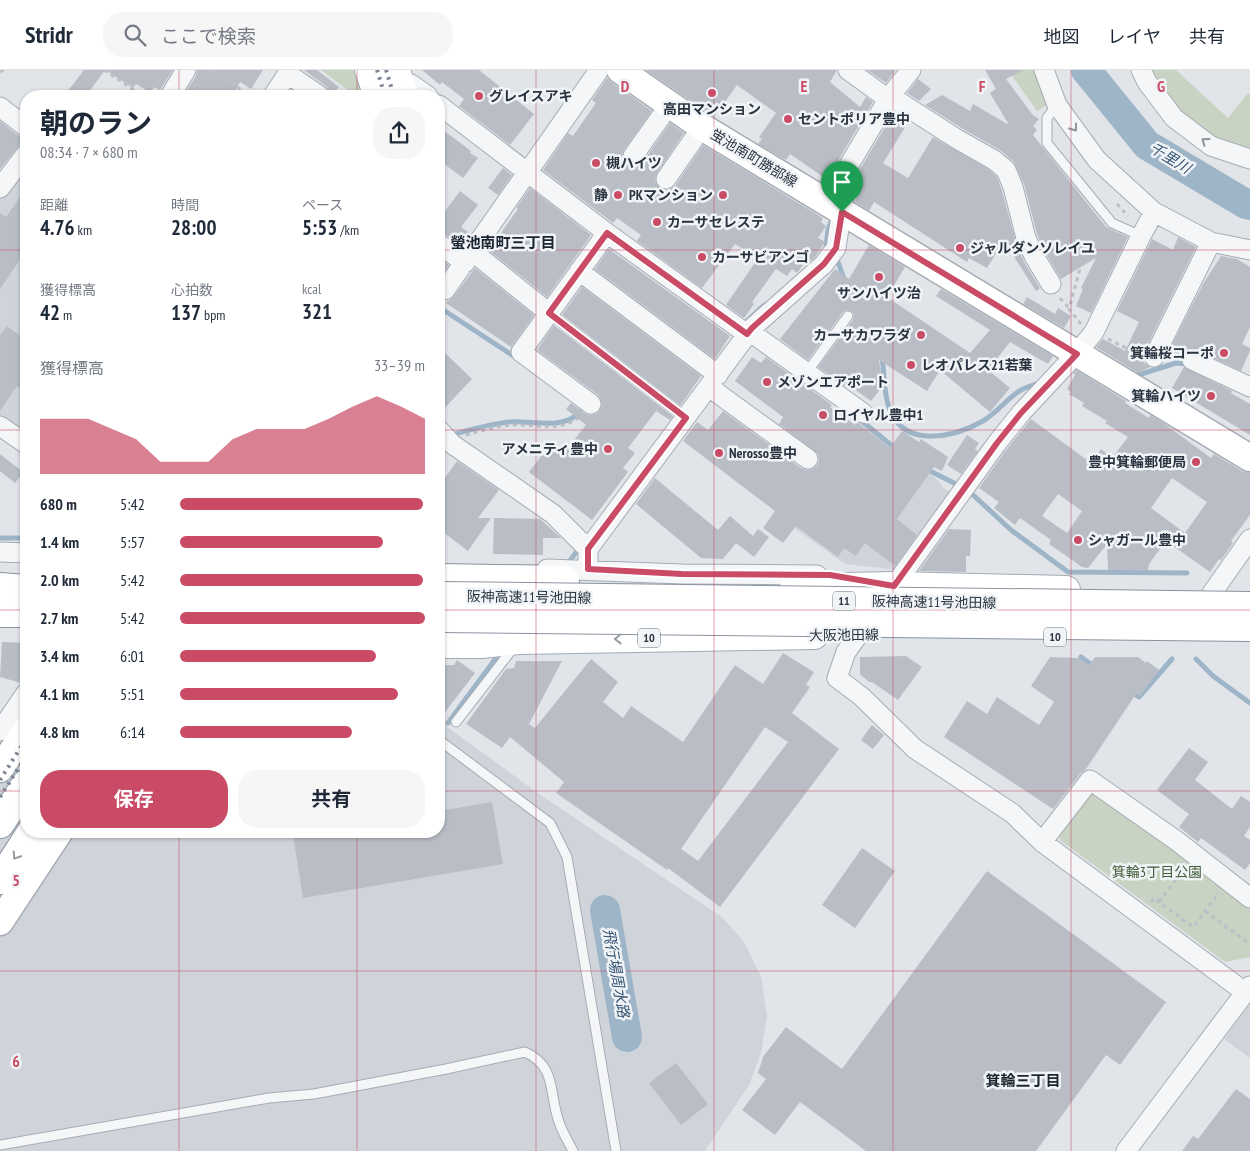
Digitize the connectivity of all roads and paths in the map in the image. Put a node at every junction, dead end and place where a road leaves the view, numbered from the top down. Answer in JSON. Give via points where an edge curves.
{"nodes":[{"id":1,"x":4,"y":70,"type":"edge"},
{"id":2,"x":104,"y":70,"type":"edge"},
{"id":3,"x":186,"y":70,"type":"edge"},
{"id":4,"x":210,"y":70,"type":"edge"},
{"id":5,"x":369,"y":70,"type":"edge"},
{"id":6,"x":599,"y":70,"type":"edge"},
{"id":7,"x":620,"y":70,"type":"edge"},
{"id":8,"x":848,"y":70,"type":"edge"},
{"id":9,"x":911,"y":70,"type":"edge"},
{"id":10,"x":1044,"y":70,"type":"edge"},
{"id":11,"x":1141,"y":70,"type":"edge"},
{"id":12,"x":0,"y":72,"type":"edge"},
{"id":13,"x":289,"y":72,"type":"edge"},
{"id":14,"x":395,"y":87,"type":"edge"},
{"id":15,"x":134,"y":90,"type":"edge"},
{"id":16,"x":174,"y":90,"type":"edge"},
{"id":17,"x":242,"y":90,"type":"edge"},
{"id":18,"x":277,"y":90,"type":"edge"},
{"id":19,"x":312,"y":90,"type":"edge"},
{"id":20,"x":420,"y":90,"type":"edge"},
{"id":21,"x":889,"y":97,"type":"junction"},
{"id":22,"x":670,"y":104,"type":"junction"},
{"id":23,"x":1057,"y":105,"type":"junction"},
{"id":24,"x":0,"y":108,"type":"edge"},
{"id":25,"x":445,"y":110,"type":"edge"},
{"id":26,"x":20,"y":123,"type":"edge"},
{"id":27,"x":702,"y":126,"type":"junction"},
{"id":28,"x":633,"y":156,"type":"dead end"},
{"id":29,"x":1250,"y":159,"type":"edge"},
{"id":30,"x":20,"y":162,"type":"edge"},
{"id":31,"x":528,"y":172,"type":"junction"},
{"id":32,"x":666,"y":178,"type":"dead end"},
{"id":33,"x":0,"y":188,"type":"edge"},
{"id":34,"x":842,"y":212,"type":"junction"},
{"id":35,"x":1154,"y":212,"type":"junction"},
{"id":36,"x":607,"y":233,"type":"junction"},
{"id":37,"x":1141,"y":236,"type":"junction"},
{"id":38,"x":1211,"y":242,"type":"junction"},
{"id":39,"x":445,"y":247,"type":"edge"},
{"id":40,"x":1250,"y":250,"type":"edge"},
{"id":41,"x":469,"y":258,"type":"junction"},
{"id":42,"x":579,"y":271,"type":"junction"},
{"id":43,"x":1051,"y":284,"type":"dead end"},
{"id":44,"x":445,"y":290,"type":"dead end"},
{"id":45,"x":549,"y":313,"type":"junction"},
{"id":46,"x":848,"y":316,"type":"dead end"},
{"id":47,"x":748,"y":333,"type":"junction"},
{"id":48,"x":1077,"y":354,"type":"junction"},
{"id":49,"x":1154,"y":357,"type":"dead end"},
{"id":50,"x":1192,"y":360,"type":"dead end"},
{"id":51,"x":807,"y":372,"type":"junction"},
{"id":52,"x":713,"y":381,"type":"junction"},
{"id":53,"x":1250,"y":387,"type":"edge"},
{"id":54,"x":587,"y":408,"type":"joint"},
{"id":55,"x":863,"y":413,"type":"dead end"},
{"id":56,"x":686,"y":418,"type":"junction"},
{"id":57,"x":0,"y":426,"type":"edge"},
{"id":58,"x":445,"y":434,"type":"edge"},
{"id":59,"x":445,"y":436,"type":"edge"},
{"id":60,"x":20,"y":440,"type":"edge"},
{"id":61,"x":1250,"y":458,"type":"edge"},
{"id":62,"x":808,"y":459,"type":"dead end"},
{"id":63,"x":1250,"y":539,"type":"edge"},
{"id":64,"x":588,"y":549,"type":"junction"},
{"id":65,"x":0,"y":552,"type":"edge"},
{"id":66,"x":20,"y":553,"type":"edge"},
{"id":67,"x":445,"y":568,"type":"edge"},
{"id":68,"x":588,"y":569,"type":"junction"},
{"id":69,"x":445,"y":578,"type":"edge"},
{"id":70,"x":0,"y":580,"type":"edge"},
{"id":71,"x":20,"y":580,"type":"edge"},
{"id":72,"x":445,"y":587,"type":"edge"},
{"id":73,"x":0,"y":589,"type":"edge"},
{"id":74,"x":20,"y":590,"type":"edge"},
{"id":75,"x":1212,"y":593,"type":"junction"},
{"id":76,"x":1250,"y":593,"type":"edge"},
{"id":77,"x":904,"y":594,"type":"junction"},
{"id":78,"x":445,"y":596,"type":"edge"},
{"id":79,"x":1250,"y":606,"type":"edge"},
{"id":80,"x":0,"y":613,"type":"edge"},
{"id":81,"x":20,"y":613,"type":"edge"},
{"id":82,"x":445,"y":618,"type":"edge"},
{"id":83,"x":614,"y":620,"type":"junction"},
{"id":84,"x":0,"y":625,"type":"edge"},
{"id":85,"x":20,"y":625,"type":"edge"},
{"id":86,"x":1250,"y":628,"type":"edge"},
{"id":87,"x":445,"y":630,"type":"edge"},
{"id":88,"x":445,"y":631,"type":"edge"},
{"id":89,"x":859,"y":634,"type":"junction"},
{"id":90,"x":519,"y":640,"type":"junction"},
{"id":91,"x":1250,"y":640,"type":"edge"},
{"id":92,"x":445,"y":644,"type":"edge"},
{"id":93,"x":482,"y":644,"type":"junction"},
{"id":94,"x":20,"y":708,"type":"edge"},
{"id":95,"x":456,"y":722,"type":"dead end"},
{"id":96,"x":20,"y":735,"type":"edge"},
{"id":97,"x":445,"y":744,"type":"edge"},
{"id":98,"x":2,"y":751,"type":"edge"},
{"id":99,"x":20,"y":793,"type":"edge"},
{"id":100,"x":0,"y":824,"type":"edge"},
{"id":101,"x":27,"y":838,"type":"edge"},
{"id":102,"x":55,"y":838,"type":"edge"},
{"id":103,"x":1042,"y":842,"type":"junction"},
{"id":104,"x":1191,"y":874,"type":"dead end"},
{"id":105,"x":0,"y":880,"type":"edge"},
{"id":106,"x":1211,"y":889,"type":"dead end"},
{"id":107,"x":1250,"y":898,"type":"edge"},
{"id":108,"x":1205,"y":911,"type":"junction"},
{"id":109,"x":0,"y":922,"type":"edge"},
{"id":110,"x":1250,"y":944,"type":"edge"},
{"id":111,"x":1248,"y":989,"type":"edge"},
{"id":112,"x":0,"y":1145,"type":"edge"},
{"id":113,"x":573,"y":1151,"type":"edge"},
{"id":114,"x":616,"y":1151,"type":"edge"},
{"id":115,"x":1126,"y":1151,"type":"edge"}],
"edges":[{"from":1,"to":12,"type":"path"},
{"from":2,"to":15,"type":"path"},
{"from":3,"to":16,"type":"street"},
{"from":4,"to":17,"type":"path"},
{"from":5,"to":14,"type":"main road"},
{"from":6,"to":31,"type":"street"},
{"from":7,"to":22,"type":"street","name":"蛍池南町勝部線"},
{"from":8,"to":21,"type":"street"},
{"from":9,"to":21,"type":"street"},
{"from":10,"to":23,"type":"street"},
{"from":29,"to":11,"type":"street","one_way":true,"via":[[1211,146],[1174,118]]},
{"from":13,"to":18,"type":"street"},
{"from":13,"to":19,"type":"street"},
{"from":14,"to":20,"type":"street","via":[[411,84]]},
{"from":21,"to":34,"type":"street","via":[[849,165]]},
{"from":21,"to":43,"type":"street","via":[[1006,170],[1026,238]]},
{"from":22,"to":27,"type":"street","name":"蛍池南町勝部線"},
{"from":22,"to":28,"type":"street"},
{"from":23,"to":35,"type":"street","one_way":true,"via":[[1097,160]]},
{"from":23,"to":37,"type":"lane","via":[[1047,118],[1047,143],[1112,223]]},
{"from":24,"to":26,"type":"street"},
{"from":25,"to":31,"type":"street"},
{"from":27,"to":32,"type":"street"},
{"from":27,"to":34,"type":"street","name":"蛍池南町勝部線"},
{"from":30,"to":33,"type":"street"},
{"from":31,"to":36,"type":"street"},
{"from":31,"to":41,"type":"street"},
{"from":34,"to":47,"type":"street","via":[[836,248],[824,264]]},
{"from":34,"to":48,"type":"street","name":"蛍池南町勝部線"},
{"from":35,"to":37,"type":"street"},
{"from":35,"to":38,"type":"street"},
{"from":36,"to":42,"type":"street"},
{"from":36,"to":47,"type":"street"},
{"from":37,"to":48,"type":"street","via":[[1094,332]]},
{"from":38,"to":40,"type":"street"},
{"from":38,"to":49,"type":"street"},
{"from":39,"to":41,"type":"street"},
{"from":41,"to":44,"type":"street"},
{"from":41,"to":45,"type":"street"},
{"from":42,"to":45,"type":"street"},
{"from":42,"to":52,"type":"street"},
{"from":45,"to":54,"type":"street","via":[[521,352]]},
{"from":45,"to":56,"type":"lane"},
{"from":46,"to":51,"type":"lane"},
{"from":47,"to":51,"type":"street"},
{"from":47,"to":52,"type":"street"},
{"from":48,"to":61,"type":"street","name":"蛍池南町勝部線"},
{"from":48,"to":77,"type":"street","via":[[997,443]]},
{"from":50,"to":53,"type":"street"},
{"from":51,"to":55,"type":"street"},
{"from":52,"to":56,"type":"street"},
{"from":52,"to":62,"type":"street"},
{"from":54,"to":58,"type":"path","via":[[573,421],[557,427],[514,425]]},
{"from":56,"to":64,"type":"street"},
{"from":57,"to":60,"type":"street"},
{"from":59,"to":64,"type":"street","via":[[552,514]]},
{"from":63,"to":75,"type":"street"},
{"from":64,"to":68,"type":"street"},
{"from":65,"to":66,"type":"street"},
{"from":67,"to":68,"type":"street"},
{"from":68,"to":77,"type":"street","via":[[682,574],[830,575]]},
{"from":69,"to":77,"type":"main road","number":"11","bridge":true},
{"from":70,"to":71,"type":"main road"},
{"from":72,"to":77,"type":"main road"},
{"from":73,"to":74,"type":"main road"},
{"from":75,"to":76,"type":"main road"},
{"from":75,"to":77,"type":"main road"},
{"from":77,"to":78,"type":"main road","name":"阪神高速11号池田線","number":"11","bridge":true},
{"from":77,"to":79,"type":"main road","name":"阪神高速11号池田線","number":"11","bridge":true},
{"from":77,"to":89,"type":"lane"},
{"from":80,"to":81,"type":"main road"},
{"from":82,"to":83,"type":"main road","name":"阪神高速11号池田線","number":"11","bridge":true},
{"from":83,"to":86,"type":"main road","name":"阪神高速11号池田線","number":"11","bridge":true},
{"from":83,"to":87,"type":"main road","number":"11","bridge":true},
{"from":84,"to":85,"type":"main road"},
{"from":88,"to":93,"type":"main road","via":[[472,636]]},
{"from":89,"to":90,"type":"main road","name":"大阪池田線","number":"10","one_way":true},
{"from":89,"to":91,"type":"main road","name":"大阪池田線","number":"10"},
{"from":89,"to":103,"type":"street","via":[[846,652],[837,678],[862,697],[915,749],[1012,813]]},
{"from":90,"to":93,"type":"main road","name":"大阪池田線","number":"10"},
{"from":90,"to":95,"type":"lane"},
{"from":92,"to":93,"type":"main road","name":"大阪池田線","number":"10"},
{"from":94,"to":98,"type":"street"},
{"from":96,"to":98,"type":"street"},
{"from":97,"to":114,"type":"lane","via":[[550,823],[567,857]]},
{"from":99,"to":100,"type":"main road"},
{"from":101,"to":105,"type":"main road","one_way":true},
{"from":102,"to":109,"type":"street"},
{"from":103,"to":107,"type":"street","via":[[1090,780],[1177,841]]},
{"from":103,"to":111,"type":"street"},
{"from":104,"to":108,"type":"path","via":[[1184,868],[1159,902],[1193,928]]},
{"from":106,"to":108,"type":"path","via":[[1218,894]]},
{"from":108,"to":110,"type":"path"},
{"from":111,"to":115,"type":"street"},
{"from":112,"to":113,"type":"lane","via":[[269,1098],[314,1094],[525,1052],[534,1056],[546,1069],[558,1120]]}]}
